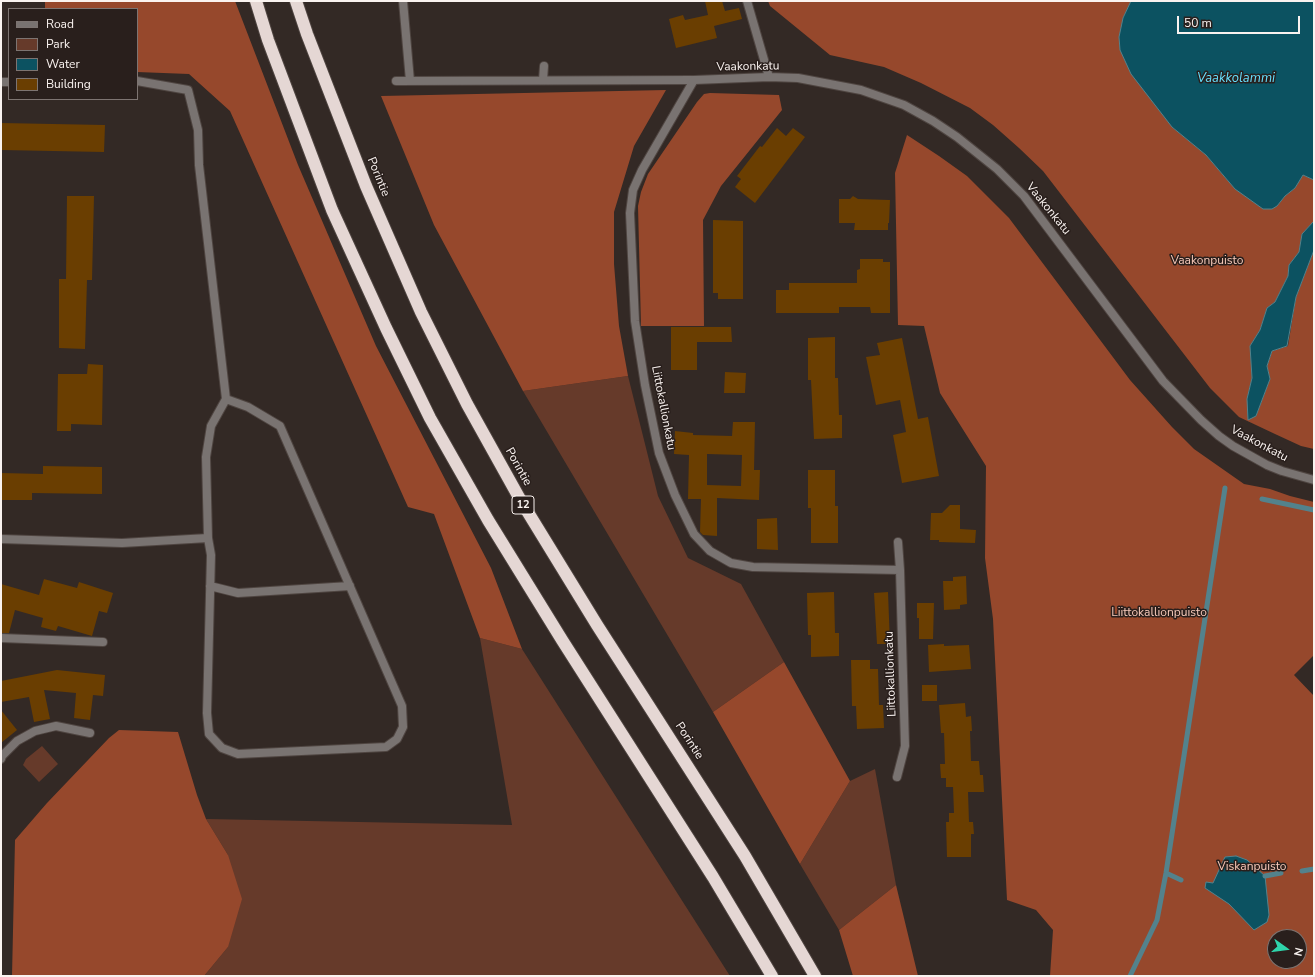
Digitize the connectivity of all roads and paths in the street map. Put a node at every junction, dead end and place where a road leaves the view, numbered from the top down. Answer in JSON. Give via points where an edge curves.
{"nodes":[{"id":1,"x":256,"y":1,"type":"edge"},
{"id":2,"x":296,"y":1,"type":"edge"},
{"id":3,"x":403,"y":1,"type":"edge"},
{"id":4,"x":747,"y":1,"type":"edge"},
{"id":5,"x":544,"y":66,"type":"dead end"},
{"id":6,"x":769,"y":77,"type":"junction"},
{"id":7,"x":543,"y":80,"type":"junction"},
{"id":8,"x":694,"y":80,"type":"junction"},
{"id":9,"x":138,"y":81,"type":"edge"},
{"id":10,"x":396,"y":81,"type":"dead end"},
{"id":11,"x":410,"y":81,"type":"junction"},
{"id":12,"x":226,"y":399,"type":"junction"},
{"id":13,"x":1314,"y":480,"type":"edge"},
{"id":14,"x":208,"y":538,"type":"junction"},
{"id":15,"x":1,"y":539,"type":"edge"},
{"id":16,"x":898,"y":542,"type":"dead end"},
{"id":17,"x":900,"y":570,"type":"junction"},
{"id":18,"x":210,"y":586,"type":"junction"},
{"id":19,"x":350,"y":586,"type":"junction"},
{"id":20,"x":1,"y":638,"type":"edge"},
{"id":21,"x":103,"y":642,"type":"dead end"},
{"id":22,"x":90,"y":733,"type":"dead end"},
{"id":23,"x":1,"y":760,"type":"edge"},
{"id":24,"x":897,"y":777,"type":"dead end"},
{"id":25,"x":772,"y":976,"type":"edge"},
{"id":26,"x":815,"y":976,"type":"edge"}],
"edges":[{"from":1,"to":25,"type":"highway","via":[[268,40],[332,210],[430,418],[492,527],[713,877]]},
{"from":2,"to":26,"type":"highway","name":"Porintie","number":"12","via":[[366,186],[421,312],[467,404],[521,501],[745,856]]},
{"from":3,"to":11,"type":"street"},
{"from":4,"to":6,"type":"street"},
{"from":5,"to":7,"type":"street"},
{"from":6,"to":8,"type":"street","name":"Vaakonkatu"},
{"from":6,"to":13,"type":"street","name":"Vaakonkatu","via":[[798,78],[861,90],[904,106],[957,137],[998,169],[1024,196],[1163,381],[1201,420],[1233,446],[1282,471]]},
{"from":7,"to":8,"type":"street","name":"Vaakonkatu"},
{"from":7,"to":11,"type":"street","name":"Vaakonkatu"},
{"from":8,"to":17,"type":"street","name":"Liittokallionkatu","via":[[642,170],[633,190],[630,213],[637,336],[659,453],[675,495],[694,534],[710,551],[731,563],[772,567]]},
{"from":9,"to":12,"type":"street","via":[[188,90],[198,130],[199,165]]},
{"from":10,"to":11,"type":"street","name":"Vaakonkatu"},
{"from":12,"to":14,"type":"street","via":[[211,426],[206,457]]},
{"from":12,"to":19,"type":"street","via":[[248,407],[280,426]]},
{"from":14,"to":15,"type":"street","via":[[122,543]]},
{"from":14,"to":18,"type":"street","via":[[211,555]]},
{"from":16,"to":17,"type":"street","name":"Liittokallionkatu"},
{"from":17,"to":24,"type":"street","name":"Liittokallionkatu","via":[[905,746]]},
{"from":18,"to":19,"type":"street","via":[[238,593]]},
{"from":18,"to":19,"type":"street","via":[[207,713],[210,734],[222,748],[238,754],[386,747],[397,739],[403,727],[402,706]]},
{"from":20,"to":21,"type":"street"},
{"from":22,"to":23,"type":"street","via":[[56,726],[35,731],[17,741]]}]}
